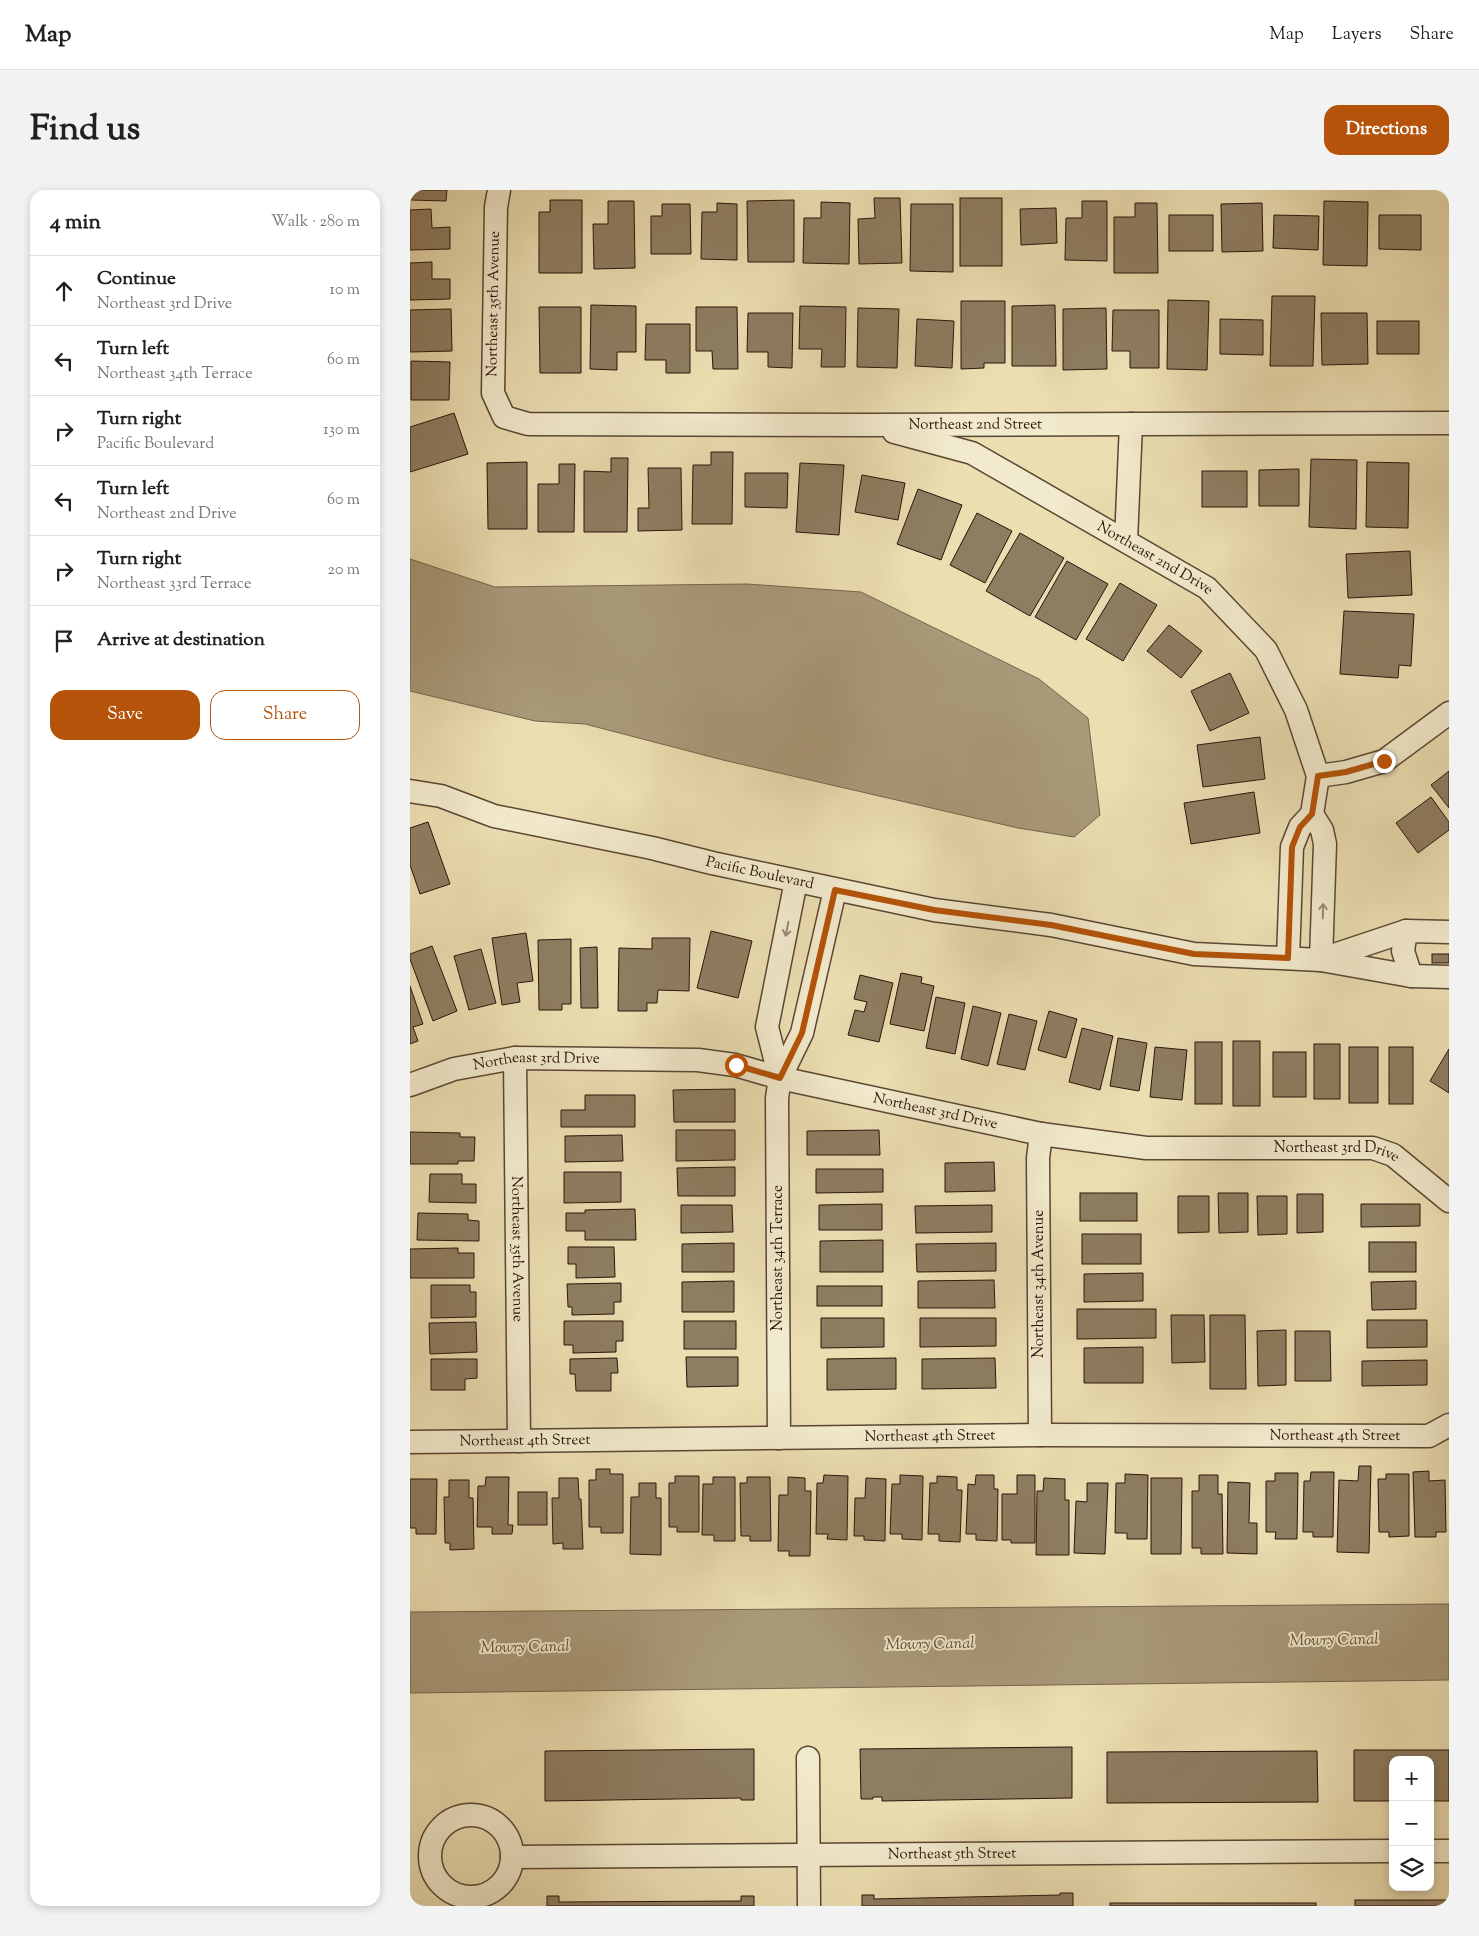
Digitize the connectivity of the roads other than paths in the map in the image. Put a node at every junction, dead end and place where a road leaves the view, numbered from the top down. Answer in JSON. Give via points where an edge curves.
{"nodes":[{"id":1,"x":499,"y":190,"type":"edge"},
{"id":2,"x":504,"y":417,"type":"joint"},
{"id":3,"x":1449,"y":423,"type":"edge"},
{"id":4,"x":1131,"y":424,"type":"junction"},
{"id":5,"x":866,"y":425,"type":"junction"},
{"id":6,"x":1126,"y":541,"type":"junction"},
{"id":7,"x":1449,"y":713,"type":"edge"},
{"id":8,"x":1318,"y":776,"type":"junction"},
{"id":9,"x":410,"y":791,"type":"edge"},
{"id":10,"x":1312,"y":814,"type":"junction"},
{"id":11,"x":796,"y":881,"type":"junction"},
{"id":12,"x":835,"y":890,"type":"junction"},
{"id":13,"x":1406,"y":931,"type":"junction"},
{"id":14,"x":1449,"y":932,"type":"edge"},
{"id":15,"x":1288,"y":958,"type":"junction"},
{"id":16,"x":1321,"y":960,"type":"junction"},
{"id":17,"x":1411,"y":976,"type":"junction"},
{"id":18,"x":1449,"y":977,"type":"edge"},
{"id":19,"x":515,"y":1058,"type":"junction"},
{"id":20,"x":780,"y":1078,"type":"junction"},
{"id":21,"x":410,"y":1085,"type":"edge"},
{"id":22,"x":1041,"y":1134,"type":"junction"},
{"id":23,"x":1449,"y":1201,"type":"edge"},
{"id":24,"x":1448,"y":1426,"type":"edge"},
{"id":25,"x":1040,"y":1435,"type":"junction"},
{"id":26,"x":779,"y":1438,"type":"junction"},
{"id":27,"x":519,"y":1441,"type":"junction"},
{"id":28,"x":410,"y":1442,"type":"edge"},
{"id":29,"x":808,"y":1758,"type":"dead end"},
{"id":30,"x":1389,"y":1851,"type":"edge"},
{"id":31,"x":1434,"y":1851,"type":"edge"},
{"id":32,"x":1449,"y":1851,"type":"edge"},
{"id":33,"x":809,"y":1855,"type":"junction"},
{"id":34,"x":512,"y":1857,"type":"junction"},
{"id":35,"x":420,"y":1858,"type":"edge"},
{"id":36,"x":809,"y":1906,"type":"edge"}],
"edges":[{"from":1,"to":2,"type":"street","name":"Northeast 35th Avenue","via":[[496,207],[494,393]]},
{"from":2,"to":5,"type":"street","name":"Northeast 2nd Street","via":[[528,424]]},
{"from":3,"to":4,"type":"street","name":"Northeast 2nd Street"},
{"from":4,"to":5,"type":"street","name":"Northeast 2nd Street"},
{"from":4,"to":6,"type":"street"},
{"from":5,"to":6,"type":"street","name":"Northeast 2nd Drive","via":[[972,453]]},
{"from":6,"to":8,"type":"street","name":"Northeast 2nd Drive","via":[[1208,588],[1266,650],[1296,710]]},
{"from":7,"to":8,"type":"street","via":[[1384,761]]},
{"from":8,"to":10,"type":"street","name":"Northeast 2nd Drive"},
{"from":9,"to":11,"type":"street","name":"Pacific Boulevard","via":[[441,796],[494,816]]},
{"from":10,"to":15,"type":"street","name":"Northeast 2nd Drive","via":[[1300,827],[1292,847]]},
{"from":16,"to":10,"type":"street","one_way":true,"via":[[1325,844],[1322,830]]},
{"from":11,"to":12,"type":"street","name":"Pacific Boulevard"},
{"from":11,"to":20,"type":"street","name":"Northeast 34th Terrace","one_way":true,"via":[[767,1027]]},
{"from":12,"to":15,"type":"street","name":"Pacific Boulevard","via":[[934,910],[1051,925],[1194,954]]},
{"from":12,"to":20,"type":"street","name":"Northeast 34th Terrace","via":[[802,1033]]},
{"from":13,"to":14,"type":"street","name":"Pacific Boulevard"},
{"from":13,"to":16,"type":"street","name":"Pacific Boulevard"},
{"from":13,"to":17,"type":"street","via":[[1404,950]]},
{"from":15,"to":16,"type":"street","name":"Pacific Boulevard"},
{"from":16,"to":17,"type":"street","name":"Pacific Boulevard"},
{"from":17,"to":18,"type":"street","name":"Pacific Boulevard"},
{"from":19,"to":20,"type":"street","name":"Northeast 3rd Drive","via":[[698,1060],[736,1065]]},
{"from":19,"to":21,"type":"street","name":"Northeast 3rd Drive","via":[[454,1069]]},
{"from":19,"to":27,"type":"street","name":"Northeast 35th Avenue"},
{"from":20,"to":22,"type":"street","name":"Northeast 3rd Drive"},
{"from":20,"to":26,"type":"street","name":"Northeast 34th Terrace","via":[[777,1098]]},
{"from":22,"to":23,"type":"street","name":"Northeast 3rd Drive","via":[[1146,1148],[1372,1148],[1394,1155]]},
{"from":22,"to":25,"type":"street","name":"Northeast 34th Avenue","via":[[1038,1158]]},
{"from":24,"to":25,"type":"street","name":"Northeast 4th Street","via":[[1429,1436]]},
{"from":25,"to":26,"type":"street","name":"Northeast 4th Street"},
{"from":26,"to":27,"type":"street","name":"Northeast 4th Street"},
{"from":27,"to":28,"type":"street","name":"Northeast 4th Street"},
{"from":29,"to":33,"type":"street"},
{"from":30,"to":33,"type":"street","name":"Northeast 5th Street"},
{"from":31,"to":32,"type":"street"},
{"from":33,"to":34,"type":"street","name":"Northeast 5th Street"},
{"from":33,"to":36,"type":"street"},
{"from":34,"to":35,"type":"street","via":[[507,1878],[498,1889],[485,1896],[470,1898],[457,1896],[442,1885]]},
{"from":34,"to":35,"type":"street","via":[[508,1836],[499,1825],[486,1817],[472,1815],[459,1816],[447,1822]]}]}
